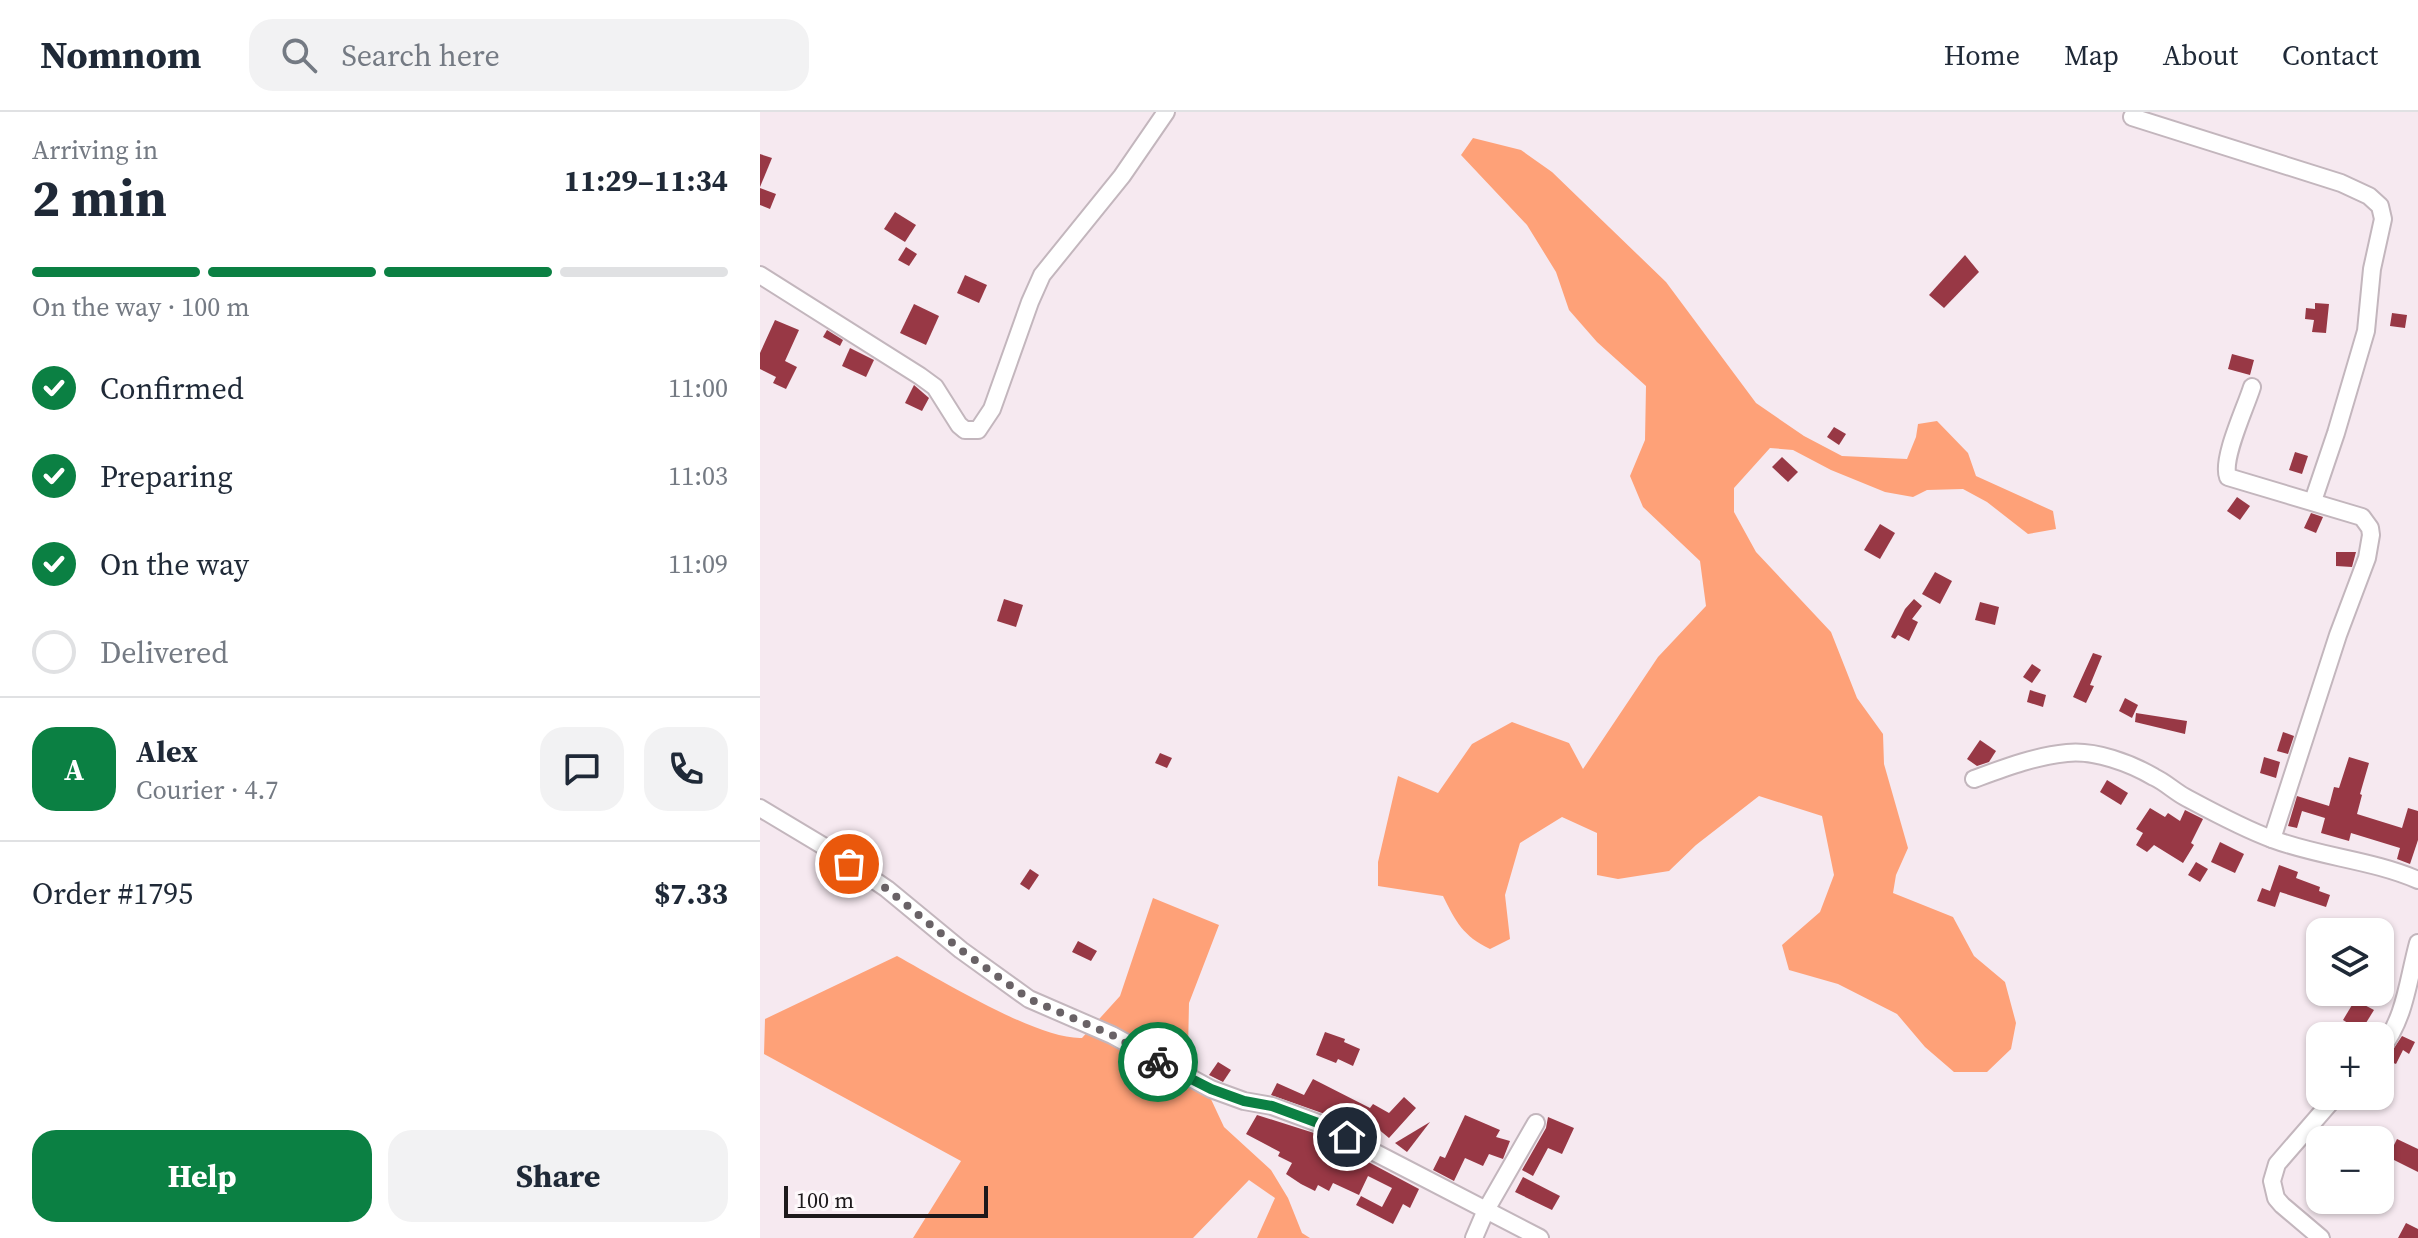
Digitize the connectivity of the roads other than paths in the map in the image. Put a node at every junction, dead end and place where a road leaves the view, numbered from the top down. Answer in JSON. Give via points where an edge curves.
{"nodes":[{"id":1,"x":1166,"y":112,"type":"edge"},
{"id":2,"x":2132,"y":117,"type":"dead end"},
{"id":3,"x":760,"y":275,"type":"edge"},
{"id":4,"x":2252,"y":387,"type":"dead end"},
{"id":5,"x":2313,"y":501,"type":"junction"},
{"id":6,"x":1974,"y":779,"type":"dead end"},
{"id":7,"x":760,"y":808,"type":"edge"},
{"id":8,"x":2272,"y":839,"type":"junction"},
{"id":9,"x":2418,"y":880,"type":"edge"},
{"id":10,"x":2418,"y":943,"type":"edge"},
{"id":11,"x":2394,"y":1031,"type":"edge"},
{"id":12,"x":2324,"y":1110,"type":"edge"},
{"id":13,"x":1536,"y":1123,"type":"dead end"},
{"id":14,"x":1486,"y":1210,"type":"junction"},
{"id":15,"x":1474,"y":1238,"type":"edge"},
{"id":16,"x":1540,"y":1238,"type":"edge"},
{"id":17,"x":2321,"y":1238,"type":"edge"}],
"edges":[{"from":1,"to":3,"type":"street","via":[[1042,275],[992,409],[978,430],[959,425],[935,387],[920,376]]},
{"from":2,"to":5,"type":"street","via":[[2341,183],[2380,206],[2383,219],[2366,331]]},
{"from":4,"to":5,"type":"street","via":[[2228,456],[2228,477]]},
{"from":5,"to":8,"type":"street","via":[[2362,517],[2371,535]]},
{"from":6,"to":8,"type":"street","via":[[2047,756],[2098,756],[2130,765]]},
{"from":7,"to":14,"type":"street","via":[[887,889],[1029,999],[1112,1035],[1211,1089],[1318,1123]]},
{"from":8,"to":9,"type":"street"},
{"from":10,"to":11,"type":"street"},
{"from":12,"to":17,"type":"street","via":[[2277,1164],[2272,1181],[2282,1205]]},
{"from":13,"to":14,"type":"street"},
{"from":14,"to":15,"type":"street"},
{"from":14,"to":16,"type":"street"}]}
